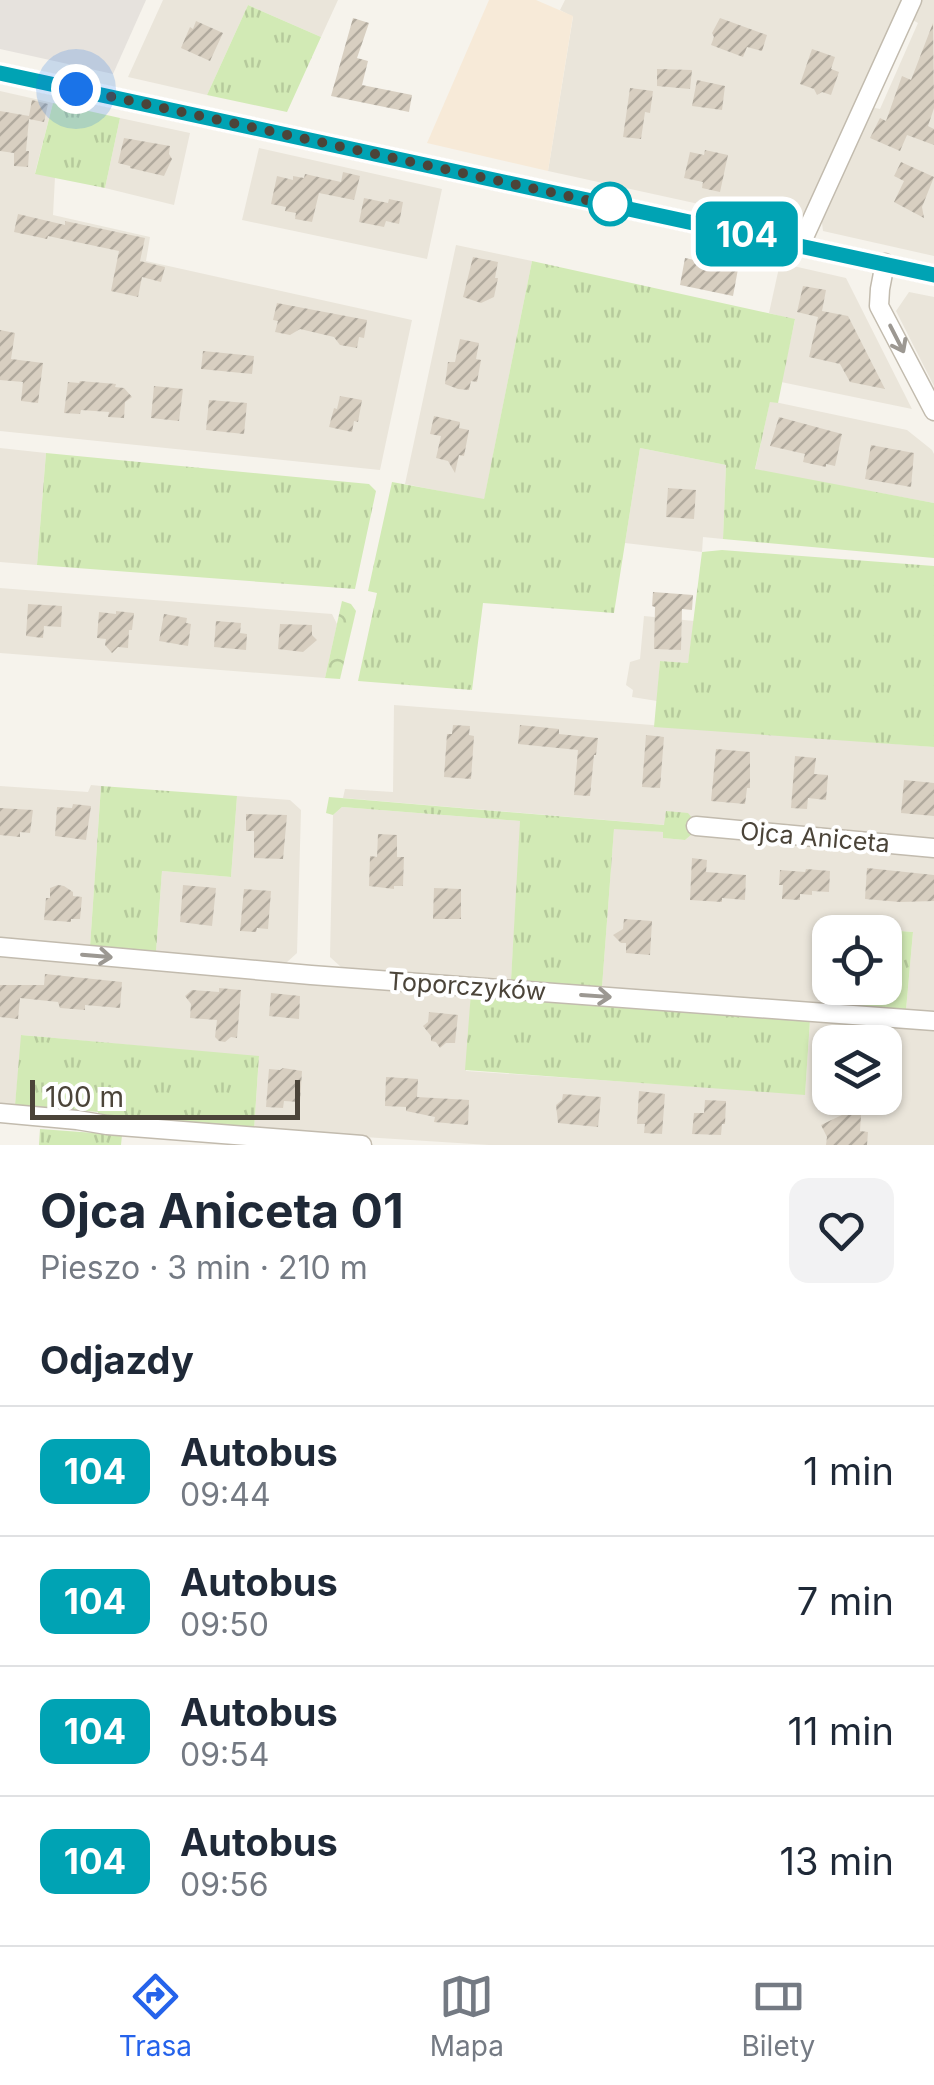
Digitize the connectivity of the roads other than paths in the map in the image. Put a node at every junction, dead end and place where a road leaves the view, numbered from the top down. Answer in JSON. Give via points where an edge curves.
{"nodes":[{"id":1,"x":912,"y":0,"type":"edge"},
{"id":2,"x":0,"y":73,"type":"edge"},
{"id":3,"x":800,"y":246,"type":"junction"},
{"id":4,"x":884,"y":264,"type":"junction"},
{"id":5,"x":934,"y":275,"type":"edge"},
{"id":6,"x":934,"y":411,"type":"edge"},
{"id":7,"x":696,"y":826,"type":"dead end"},
{"id":8,"x":934,"y":848,"type":"edge"},
{"id":9,"x":0,"y":947,"type":"edge"},
{"id":10,"x":934,"y":1021,"type":"edge"},
{"id":11,"x":0,"y":1114,"type":"edge"},
{"id":12,"x":362,"y":1145,"type":"edge"}],
"edges":[{"from":1,"to":3,"type":"street"},
{"from":2,"to":3,"type":"street"},
{"from":3,"to":4,"type":"street"},
{"from":4,"to":5,"type":"street"},
{"from":4,"to":6,"type":"street","one_way":true,"via":[[880,306]]},
{"from":7,"to":8,"type":"street","name":"Ojca Aniceta"},
{"from":9,"to":10,"type":"street","name":"Toporczyków","one_way":true},
{"from":11,"to":12,"type":"street"}]}
